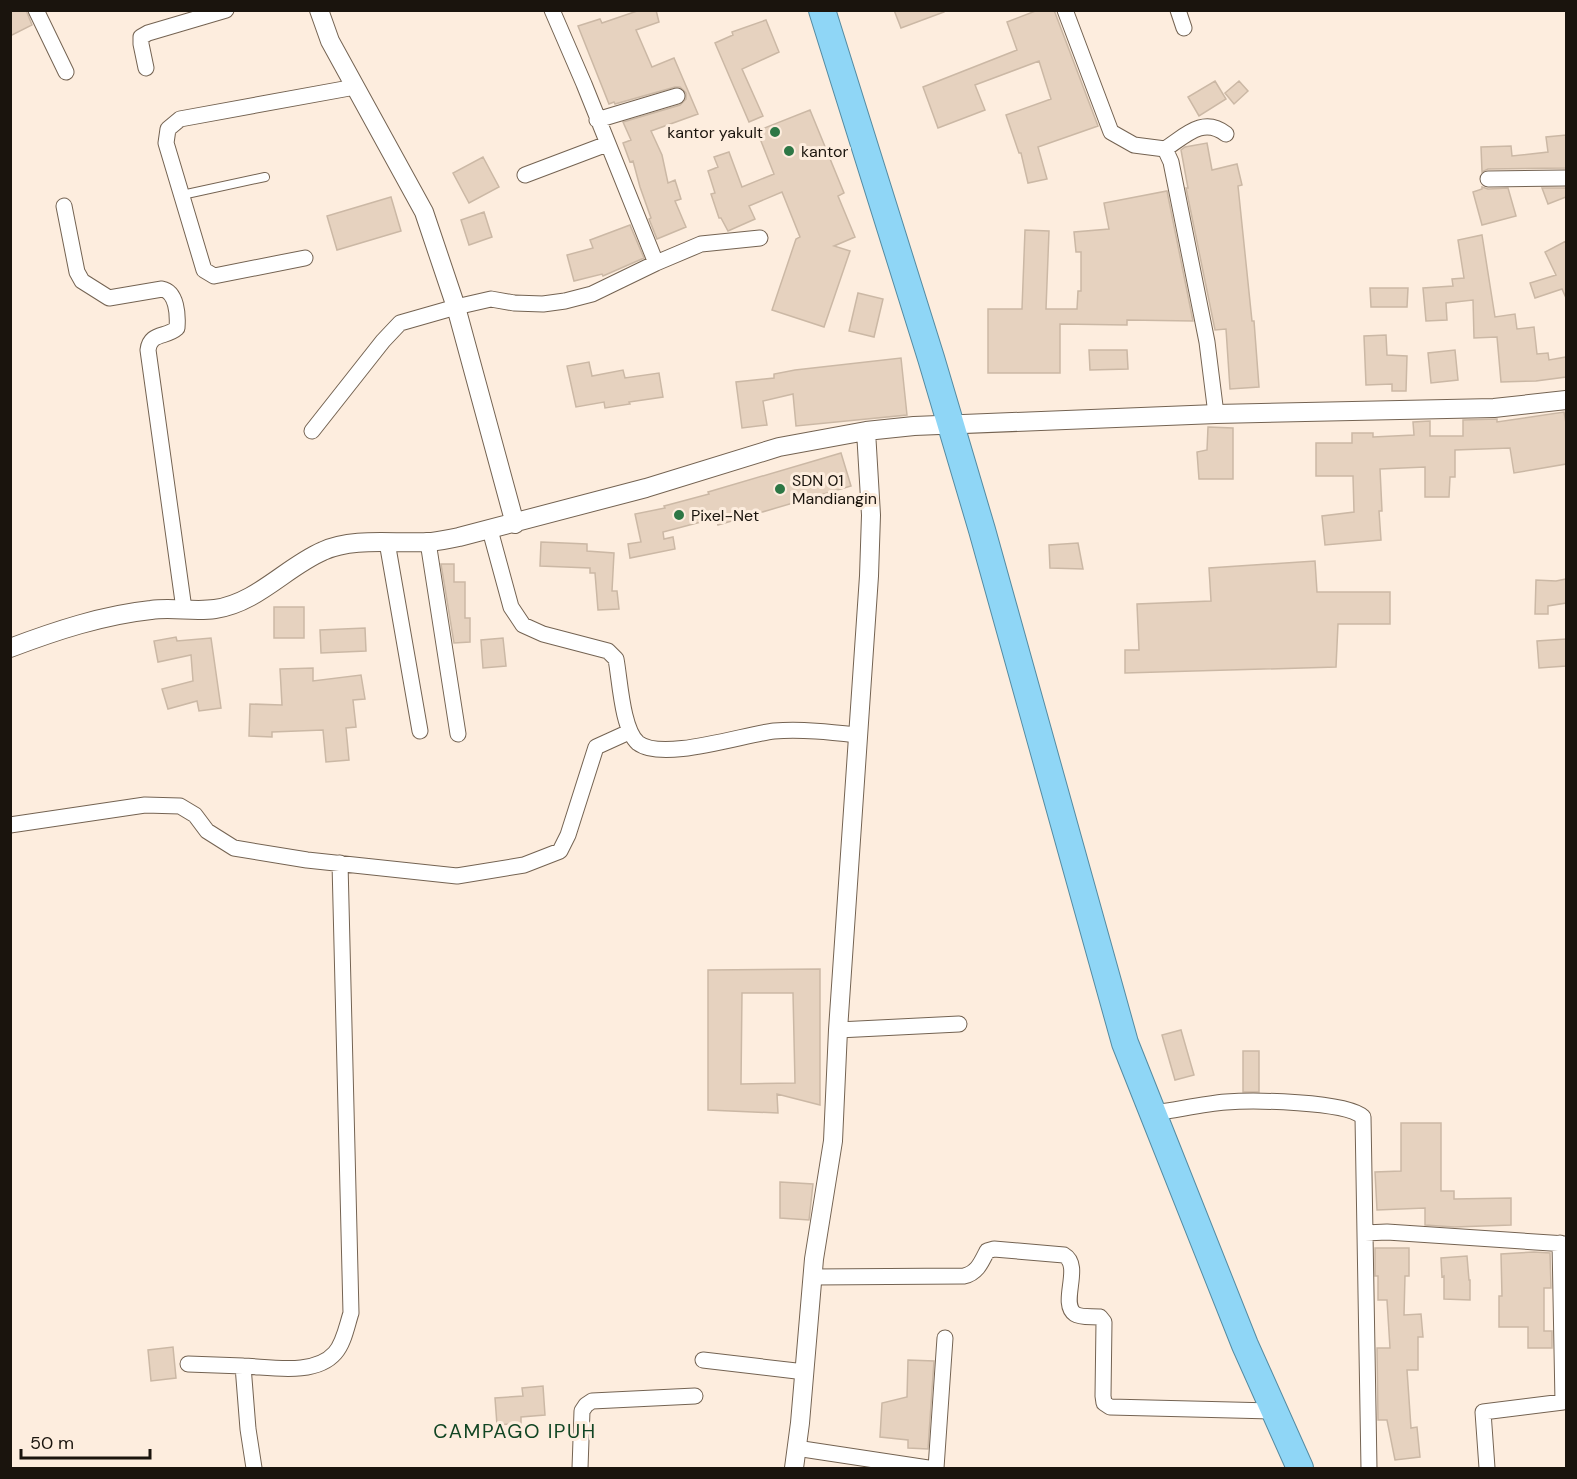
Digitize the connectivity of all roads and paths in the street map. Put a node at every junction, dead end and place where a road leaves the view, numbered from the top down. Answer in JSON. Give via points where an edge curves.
{"nodes":[{"id":1,"x":36,"y":10,"type":"edge"},
{"id":2,"x":226,"y":10,"type":"edge"},
{"id":3,"x":319,"y":10,"type":"edge"},
{"id":4,"x":552,"y":10,"type":"edge"},
{"id":5,"x":822,"y":10,"type":"edge"},
{"id":6,"x":1065,"y":10,"type":"edge"},
{"id":7,"x":1178,"y":10,"type":"edge"},
{"id":8,"x":1184,"y":28,"type":"dead end"},
{"id":9,"x":146,"y":68,"type":"dead end"},
{"id":10,"x":66,"y":72,"type":"dead end"},
{"id":11,"x":355,"y":87,"type":"junction"},
{"id":12,"x":677,"y":96,"type":"dead end"},
{"id":13,"x":597,"y":120,"type":"junction"},
{"id":14,"x":1226,"y":134,"type":"dead end"},
{"id":15,"x":607,"y":144,"type":"junction"},
{"id":16,"x":1165,"y":149,"type":"junction"},
{"id":17,"x":525,"y":175,"type":"dead end"},
{"id":18,"x":265,"y":177,"type":"dead end"},
{"id":19,"x":1566,"y":178,"type":"edge"},
{"id":20,"x":1488,"y":179,"type":"dead end"},
{"id":21,"x":182,"y":195,"type":"junction"},
{"id":22,"x":64,"y":206,"type":"dead end"},
{"id":23,"x":760,"y":238,"type":"dead end"},
{"id":24,"x":305,"y":258,"type":"dead end"},
{"id":25,"x":656,"y":263,"type":"junction"},
{"id":26,"x":456,"y":307,"type":"junction"},
{"id":27,"x":1566,"y":400,"type":"edge"},
{"id":28,"x":1216,"y":414,"type":"junction"},
{"id":29,"x":951,"y":425,"type":"junction"},
{"id":30,"x":312,"y":431,"type":"dead end"},
{"id":31,"x":866,"y":431,"type":"junction"},
{"id":32,"x":515,"y":524,"type":"junction"},
{"id":33,"x":490,"y":530,"type":"junction"},
{"id":34,"x":387,"y":542,"type":"junction"},
{"id":35,"x":428,"y":543,"type":"junction"},
{"id":36,"x":184,"y":609,"type":"junction"},
{"id":37,"x":10,"y":648,"type":"edge"},
{"id":38,"x":420,"y":731,"type":"dead end"},
{"id":39,"x":629,"y":732,"type":"junction"},
{"id":40,"x":458,"y":734,"type":"dead end"},
{"id":41,"x":857,"y":735,"type":"junction"},
{"id":42,"x":10,"y":825,"type":"edge"},
{"id":43,"x":340,"y":863,"type":"junction"},
{"id":44,"x":959,"y":1024,"type":"dead end"},
{"id":45,"x":838,"y":1030,"type":"junction"},
{"id":46,"x":1153,"y":1113,"type":"junction"},
{"id":47,"x":1365,"y":1233,"type":"junction"},
{"id":48,"x":1563,"y":1244,"type":"edge"},
{"id":49,"x":813,"y":1277,"type":"junction"},
{"id":50,"x":945,"y":1338,"type":"dead end"},
{"id":51,"x":703,"y":1360,"type":"dead end"},
{"id":52,"x":188,"y":1364,"type":"dead end"},
{"id":53,"x":243,"y":1366,"type":"junction"},
{"id":54,"x":805,"y":1372,"type":"junction"},
{"id":55,"x":695,"y":1396,"type":"dead end"},
{"id":56,"x":1274,"y":1412,"type":"junction"},
{"id":57,"x":796,"y":1448,"type":"junction"},
{"id":58,"x":254,"y":1468,"type":"edge"},
{"id":59,"x":580,"y":1468,"type":"edge"},
{"id":60,"x":794,"y":1468,"type":"edge"},
{"id":61,"x":928,"y":1468,"type":"edge"},
{"id":62,"x":936,"y":1468,"type":"edge"},
{"id":63,"x":1300,"y":1468,"type":"edge"},
{"id":64,"x":1369,"y":1468,"type":"edge"},
{"id":65,"x":1487,"y":1468,"type":"edge"}],
"edges":[{"from":1,"to":10,"type":"street"},
{"from":2,"to":9,"type":"street","via":[[141,37]]},
{"from":3,"to":11,"type":"street","via":[[330,41]]},
{"from":4,"to":13,"type":"street"},
{"from":5,"to":29,"type":"highway"},
{"from":6,"to":16,"type":"street","via":[[1110,132],[1134,145]]},
{"from":7,"to":8,"type":"street"},
{"from":11,"to":21,"type":"street","via":[[180,119],[168,129],[166,142]]},
{"from":11,"to":26,"type":"street","via":[[424,212]]},
{"from":12,"to":13,"type":"street"},
{"from":13,"to":15,"type":"street"},
{"from":14,"to":16,"type":"street","via":[[1217,126],[1204,126]]},
{"from":15,"to":17,"type":"street"},
{"from":15,"to":25,"type":"street"},
{"from":16,"to":28,"type":"street","via":[[1171,162],[1207,342]]},
{"from":18,"to":21,"type":"lane"},
{"from":19,"to":20,"type":"street"},
{"from":21,"to":24,"type":"street","via":[[204,270],[213,276]]},
{"from":22,"to":36,"type":"street","via":[[82,281],[109,298],[162,289],[173,295],[177,328],[154,337],[148,350]]},
{"from":23,"to":25,"type":"street","via":[[701,244]]},
{"from":25,"to":26,"type":"street","via":[[592,294],[565,301],[543,304],[491,299]]},
{"from":26,"to":30,"type":"street","via":[[400,323]]},
{"from":26,"to":32,"type":"street"},
{"from":27,"to":28,"type":"street","via":[[1494,408]]},
{"from":28,"to":29,"type":"street"},
{"from":29,"to":31,"type":"street"},
{"from":29,"to":46,"type":"highway","via":[[1125,1043]]},
{"from":31,"to":32,"type":"street","via":[[779,447]]},
{"from":31,"to":41,"type":"street","via":[[871,515]]},
{"from":32,"to":33,"type":"street"},
{"from":33,"to":35,"type":"street"},
{"from":33,"to":39,"type":"street","via":[[511,608],[523,625],[608,651],[616,659]]},
{"from":34,"to":35,"type":"street"},
{"from":34,"to":36,"type":"street","via":[[323,550],[238,602],[216,609]]},
{"from":34,"to":38,"type":"street"},
{"from":35,"to":40,"type":"street"},
{"from":36,"to":37,"type":"street","via":[[152,609],[92,622]]},
{"from":39,"to":41,"type":"street","via":[[647,747],[666,748],[708,746],[773,731],[819,730]]},
{"from":39,"to":43,"type":"street","via":[[596,747],[560,850],[524,865],[457,876]]},
{"from":41,"to":45,"type":"street"},
{"from":42,"to":43,"type":"street","via":[[145,805],[180,806],[195,815],[207,831],[234,848]]},
{"from":43,"to":53,"type":"street","via":[[351,1313],[336,1353],[312,1366]]},
{"from":44,"to":45,"type":"street"},
{"from":45,"to":49,"type":"street","via":[[833,1142]]},
{"from":46,"to":47,"type":"street","via":[[1227,1102],[1297,1103],[1358,1112],[1363,1117]]},
{"from":46,"to":56,"type":"highway"},
{"from":47,"to":48,"type":"street"},
{"from":47,"to":64,"type":"street"},
{"from":48,"to":65,"type":"street","via":[[1563,1402],[1483,1412]]},
{"from":49,"to":54,"type":"street"},
{"from":49,"to":56,"type":"street","via":[[963,1276],[972,1274],[987,1251],[994,1249],[1064,1255],[1072,1265],[1072,1311],[1100,1317],[1104,1322],[1104,1403],[1110,1407]]},
{"from":50,"to":62,"type":"street"},
{"from":51,"to":54,"type":"street"},
{"from":52,"to":53,"type":"street"},
{"from":53,"to":58,"type":"street"},
{"from":54,"to":57,"type":"street"},
{"from":55,"to":59,"type":"street","via":[[592,1401],[582,1412]]},
{"from":56,"to":63,"type":"highway"},
{"from":57,"to":60,"type":"street"},
{"from":57,"to":61,"type":"street"}]}
